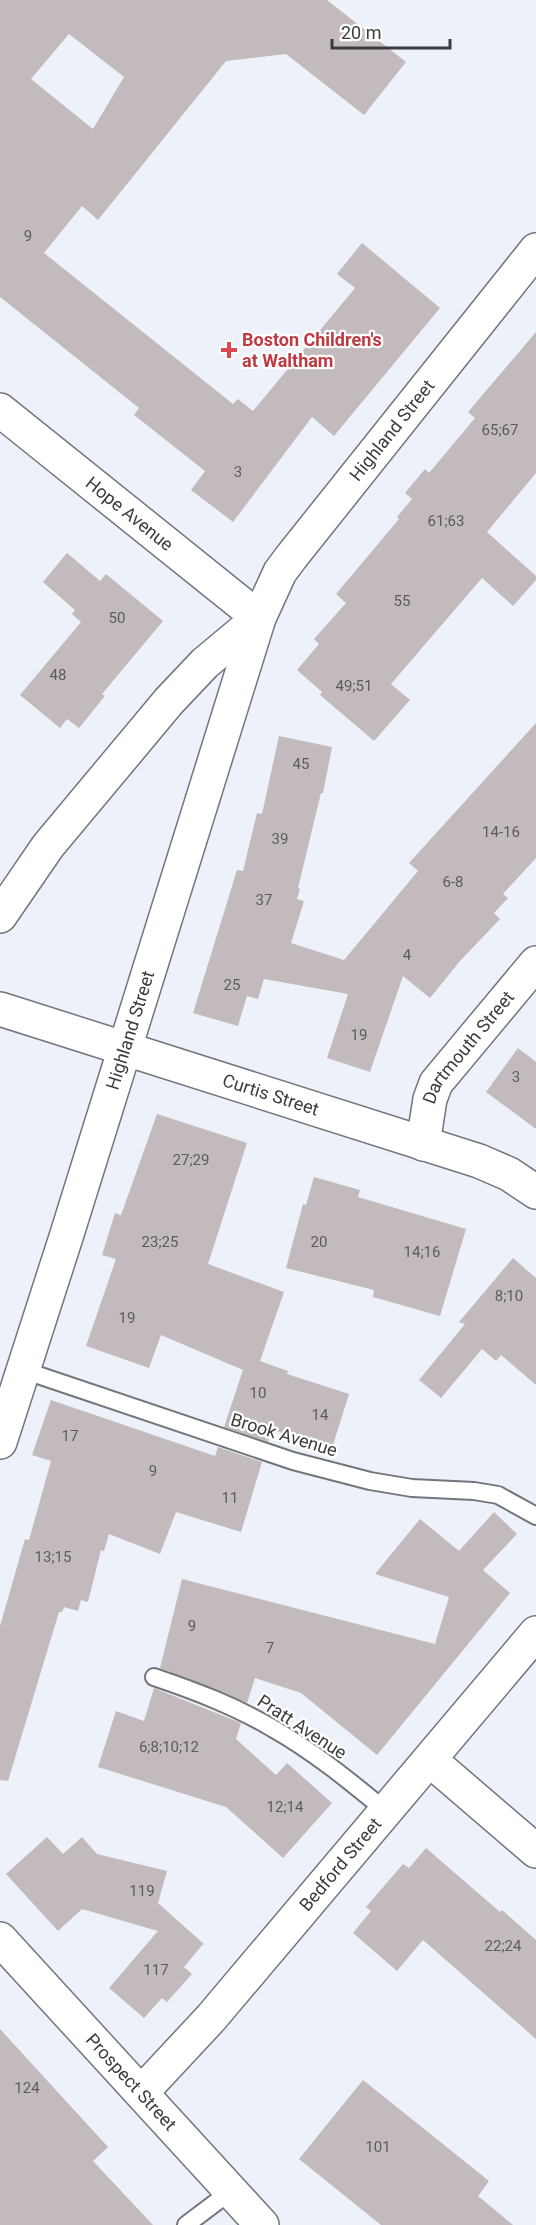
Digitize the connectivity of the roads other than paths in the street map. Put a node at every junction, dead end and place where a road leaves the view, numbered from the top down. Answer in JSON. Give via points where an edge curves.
{"nodes":[{"id":1,"x":536,"y":250,"type":"edge"},
{"id":2,"x":0,"y":410,"type":"edge"},
{"id":3,"x":259,"y":618,"type":"junction"},
{"id":4,"x":0,"y":916,"type":"edge"},
{"id":5,"x":536,"y":963,"type":"edge"},
{"id":6,"x":0,"y":1009,"type":"edge"},
{"id":7,"x":123,"y":1049,"type":"junction"},
{"id":8,"x":423,"y":1144,"type":"junction"},
{"id":9,"x":536,"y":1192,"type":"edge"},
{"id":10,"x":23,"y":1370,"type":"junction"},
{"id":11,"x":0,"y":1442,"type":"edge"},
{"id":12,"x":536,"y":1516,"type":"edge"},
{"id":13,"x":536,"y":1633,"type":"edge"},
{"id":14,"x":154,"y":1677,"type":"dead end"},
{"id":15,"x":430,"y":1760,"type":"junction"},
{"id":16,"x":387,"y":1812,"type":"junction"},
{"id":17,"x":536,"y":1851,"type":"edge"},
{"id":18,"x":0,"y":1939,"type":"edge"},
{"id":19,"x":142,"y":2092,"type":"junction"},
{"id":20,"x":231,"y":2191,"type":"junction"},
{"id":21,"x":186,"y":2225,"type":"edge"},
{"id":22,"x":262,"y":2225,"type":"edge"}],
"edges":[{"from":1,"to":3,"type":"street","name":"Highland Street","via":[[292,556],[280,572]]},
{"from":2,"to":3,"type":"street","name":"Hope Avenue"},
{"from":3,"to":4,"type":"street","name":"Highland Street","via":[[205,663],[169,701],[48,846]]},
{"from":3,"to":7,"type":"street","name":"Highland Street"},
{"from":5,"to":8,"type":"street","name":"Dartmouth Street","via":[[436,1083]]},
{"from":6,"to":7,"type":"street","name":"Curtis Street"},
{"from":7,"to":8,"type":"street","name":"Curtis Street"},
{"from":7,"to":10,"type":"street","name":"Highland Street"},
{"from":8,"to":9,"type":"street","name":"Curtis Street","via":[[495,1167]]},
{"from":10,"to":11,"type":"street","name":"Highland Street"},
{"from":10,"to":12,"type":"lane","name":"Brook Avenue","via":[[293,1461],[412,1488],[498,1495]]},
{"from":13,"to":15,"type":"street","name":"Bedford Street"},
{"from":14,"to":16,"type":"lane","name":"Pratt Avenue","via":[[202,1694],[273,1728]]},
{"from":15,"to":16,"type":"street","name":"Bedford Street"},
{"from":15,"to":17,"type":"street"},
{"from":16,"to":19,"type":"street","name":"Bedford Street","via":[[211,2018]]},
{"from":18,"to":19,"type":"street","name":"Prospect Street"},
{"from":19,"to":20,"type":"street","name":"Prospect Street"},
{"from":20,"to":21,"type":"lane"},
{"from":20,"to":22,"type":"street","name":"Prospect Street"}]}
